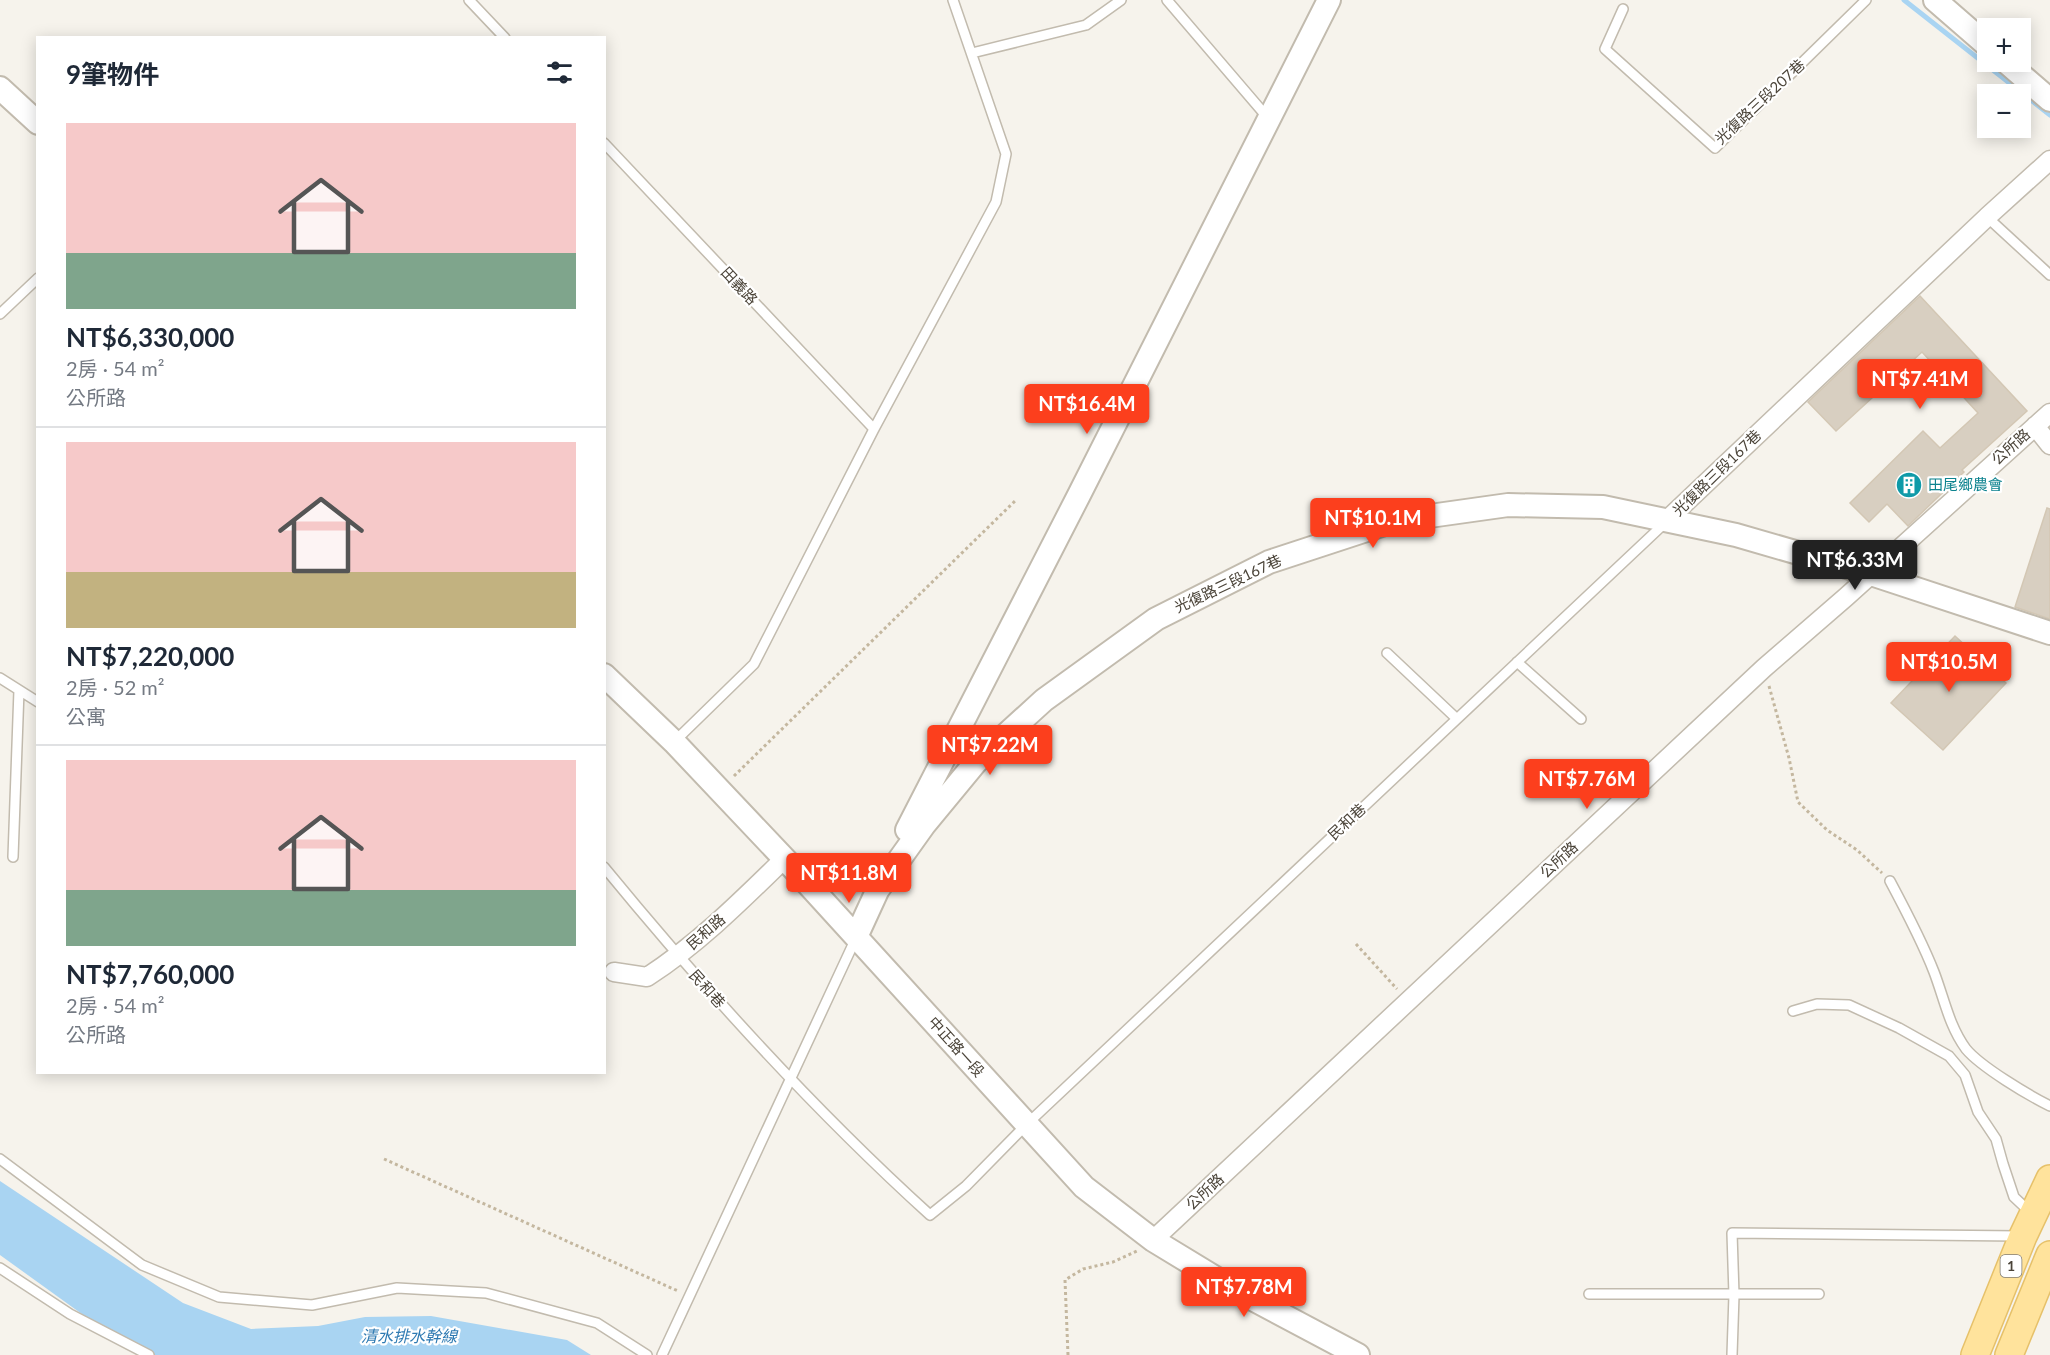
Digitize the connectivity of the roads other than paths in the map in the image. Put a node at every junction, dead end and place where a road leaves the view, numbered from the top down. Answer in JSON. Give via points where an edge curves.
{"nodes":[{"id":1,"x":469,"y":0,"type":"edge"},
{"id":2,"x":953,"y":0,"type":"edge"},
{"id":3,"x":1121,"y":0,"type":"edge"},
{"id":4,"x":1167,"y":0,"type":"edge"},
{"id":5,"x":1329,"y":0,"type":"edge"},
{"id":6,"x":1866,"y":0,"type":"edge"},
{"id":7,"x":1935,"y":0,"type":"edge"},
{"id":8,"x":1623,"y":9,"type":"dead end"},
{"id":9,"x":503,"y":36,"type":"edge"},
{"id":10,"x":1977,"y":36,"type":"edge"},
{"id":11,"x":972,"y":53,"type":"junction"},
{"id":12,"x":2018,"y":72,"type":"edge"},
{"id":13,"x":0,"y":88,"type":"edge"},
{"id":14,"x":2050,"y":100,"type":"edge"},
{"id":15,"x":1269,"y":120,"type":"junction"},
{"id":16,"x":36,"y":121,"type":"edge"},
{"id":17,"x":606,"y":146,"type":"edge"},
{"id":18,"x":2050,"y":160,"type":"edge"},
{"id":19,"x":1987,"y":217,"type":"junction"},
{"id":20,"x":2050,"y":274,"type":"edge"},
{"id":21,"x":36,"y":280,"type":"edge"},
{"id":22,"x":0,"y":314,"type":"edge"},
{"id":23,"x":2050,"y":412,"type":"edge"},
{"id":24,"x":2035,"y":426,"type":"junction"},
{"id":25,"x":874,"y":429,"type":"junction"},
{"id":26,"x":2050,"y":445,"type":"edge"},
{"id":27,"x":1667,"y":520,"type":"junction"},
{"id":28,"x":1871,"y":574,"type":"junction"},
{"id":29,"x":2050,"y":633,"type":"edge"},
{"id":30,"x":1387,"y":653,"type":"dead end"},
{"id":31,"x":1517,"y":662,"type":"junction"},
{"id":32,"x":606,"y":677,"type":"edge"},
{"id":33,"x":0,"y":678,"type":"edge"},
{"id":34,"x":19,"y":690,"type":"junction"},
{"id":35,"x":36,"y":701,"type":"edge"},
{"id":36,"x":1457,"y":718,"type":"junction"},
{"id":37,"x":1581,"y":718,"type":"dead end"},
{"id":38,"x":674,"y":741,"type":"junction"},
{"id":39,"x":950,"y":746,"type":"junction"},
{"id":40,"x":976,"y":762,"type":"junction"},
{"id":41,"x":13,"y":857,"type":"dead end"},
{"id":42,"x":785,"y":858,"type":"junction"},
{"id":43,"x":606,"y":869,"type":"edge"},
{"id":44,"x":1890,"y":881,"type":"road end"},
{"id":45,"x":879,"y":888,"type":"junction"},
{"id":46,"x":856,"y":937,"type":"junction"},
{"id":47,"x":678,"y":957,"type":"junction"},
{"id":48,"x":614,"y":972,"type":"dead end"},
{"id":49,"x":1793,"y":1011,"type":"dead end"},
{"id":50,"x":790,"y":1080,"type":"junction"},
{"id":51,"x":2050,"y":1106,"type":"edge"},
{"id":52,"x":1027,"y":1124,"type":"junction"},
{"id":53,"x":0,"y":1160,"type":"edge"},
{"id":54,"x":2050,"y":1179,"type":"edge"},
{"id":55,"x":2028,"y":1225,"type":"junction"},
{"id":56,"x":1154,"y":1240,"type":"junction"},
{"id":57,"x":2050,"y":1255,"type":"edge"},
{"id":58,"x":0,"y":1268,"type":"edge"},
{"id":59,"x":1589,"y":1294,"type":"dead end"},
{"id":60,"x":1819,"y":1294,"type":"dead end"},
{"id":61,"x":1734,"y":1295,"type":"junction"},
{"id":62,"x":149,"y":1355,"type":"edge"},
{"id":63,"x":647,"y":1355,"type":"edge"},
{"id":64,"x":662,"y":1355,"type":"edge"},
{"id":65,"x":1358,"y":1355,"type":"edge"},
{"id":66,"x":1732,"y":1355,"type":"edge"},
{"id":67,"x":1975,"y":1355,"type":"edge"},
{"id":68,"x":2009,"y":1355,"type":"edge"}],
"edges":[{"from":1,"to":9,"type":"lane"},
{"from":2,"to":11,"type":"lane"},
{"from":3,"to":11,"type":"lane","via":[[1086,25]]},
{"from":4,"to":15,"type":"lane"},
{"from":5,"to":15,"type":"street"},
{"from":6,"to":8,"type":"lane","name":"光復路三段207巷","via":[[1715,148],[1605,49]]},
{"from":7,"to":10,"type":"street"},
{"from":11,"to":25,"type":"lane","via":[[1006,154],[996,202]]},
{"from":12,"to":14,"type":"street"},
{"from":13,"to":16,"type":"street"},
{"from":15,"to":39,"type":"street"},
{"from":17,"to":25,"type":"lane","name":"田義路"},
{"from":18,"to":19,"type":"street","name":"光復路三段167巷"},
{"from":19,"to":20,"type":"lane"},
{"from":19,"to":27,"type":"street","name":"光復路三段167巷"},
{"from":21,"to":22,"type":"lane"},
{"from":23,"to":24,"type":"street","name":"公所路"},
{"from":24,"to":26,"type":"street"},
{"from":24,"to":28,"type":"street","name":"公所路"},
{"from":25,"to":38,"type":"lane","via":[[754,664]]},
{"from":27,"to":28,"type":"street","via":[[1736,535]]},
{"from":27,"to":31,"type":"lane","name":"民和巷"},
{"from":27,"to":40,"type":"street","name":"光復路三段167巷","via":[[1603,507],[1508,505],[1394,520],[1269,562],[1156,619],[1044,700]]},
{"from":28,"to":29,"type":"street"},
{"from":28,"to":56,"type":"street","name":"公所路","via":[[1764,668]]},
{"from":30,"to":36,"type":"lane"},
{"from":31,"to":36,"type":"lane","name":"民和巷"},
{"from":31,"to":37,"type":"lane"},
{"from":32,"to":38,"type":"street","name":"中正路一段"},
{"from":33,"to":34,"type":"lane"},
{"from":34,"to":35,"type":"lane"},
{"from":34,"to":41,"type":"lane"},
{"from":36,"to":52,"type":"lane","name":"民和巷"},
{"from":38,"to":42,"type":"street","name":"中正路一段"},
{"from":39,"to":40,"type":"street","via":[[953,756]]},
{"from":39,"to":45,"type":"street"},
{"from":40,"to":45,"type":"street","name":"光復路三段167巷"},
{"from":42,"to":46,"type":"street","name":"中正路一段"},
{"from":42,"to":47,"type":"street","name":"民和路"},
{"from":43,"to":47,"type":"lane","name":"民和巷"},
{"from":44,"to":51,"type":"lane","via":[[1934,972],[1953,1027],[1967,1050]]},
{"from":45,"to":46,"type":"street"},
{"from":46,"to":50,"type":"lane"},
{"from":46,"to":52,"type":"street","name":"中正路一段"},
{"from":47,"to":48,"type":"street","name":"民和路","via":[[647,977]]},
{"from":47,"to":50,"type":"lane","name":"民和巷"},
{"from":49,"to":55,"type":"lane","via":[[1817,1004],[1849,1005],[1949,1056],[1965,1076],[1978,1112],[1996,1139],[2014,1197]]},
{"from":50,"to":52,"type":"lane","name":"民和巷","via":[[930,1215],[966,1186]]},
{"from":50,"to":64,"type":"lane"},
{"from":52,"to":56,"type":"street","name":"中正路一段","via":[[1084,1187]]},
{"from":53,"to":63,"type":"lane","via":[[142,1265],[219,1297],[312,1305],[397,1288],[486,1293],[597,1323]]},
{"from":54,"to":55,"type":"main road","number":"1"},
{"from":55,"to":61,"type":"lane","via":[[1732,1233]]},
{"from":55,"to":67,"type":"main road","number":"1"},
{"from":56,"to":65,"type":"street","name":"中正路一段","via":[[1232,1288]]},
{"from":57,"to":68,"type":"main road","number":"1"},
{"from":58,"to":62,"type":"lane","via":[[70,1314]]},
{"from":59,"to":61,"type":"lane"},
{"from":60,"to":61,"type":"lane"},
{"from":61,"to":66,"type":"lane"}]}
